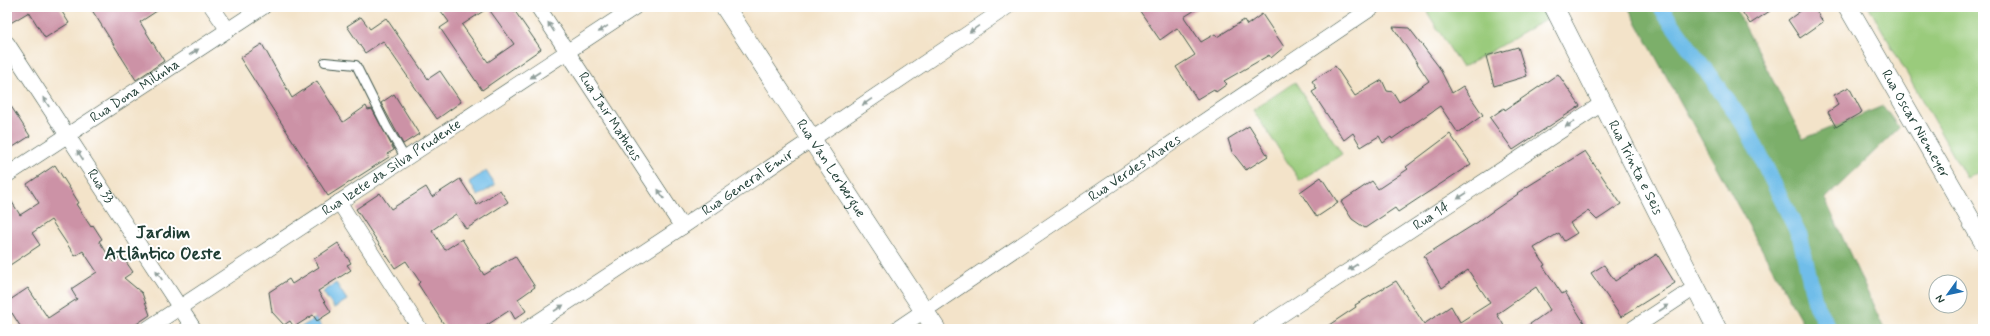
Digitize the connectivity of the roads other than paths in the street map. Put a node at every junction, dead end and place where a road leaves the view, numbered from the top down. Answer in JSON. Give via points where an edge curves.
{"nodes":[{"id":1,"x":212,"y":7,"type":"edge"},
{"id":2,"x":263,"y":7,"type":"edge"},
{"id":3,"x":538,"y":7,"type":"edge"},
{"id":4,"x":635,"y":7,"type":"edge"},
{"id":5,"x":725,"y":7,"type":"edge"},
{"id":6,"x":1007,"y":7,"type":"edge"},
{"id":7,"x":1372,"y":7,"type":"edge"},
{"id":8,"x":1554,"y":7,"type":"edge"},
{"id":9,"x":1848,"y":7,"type":"edge"},
{"id":10,"x":228,"y":30,"type":"junction"},
{"id":11,"x":7,"y":43,"type":"edge"},
{"id":12,"x":566,"y":52,"type":"junction"},
{"id":13,"x":326,"y":62,"type":"dead end"},
{"id":14,"x":1603,"y":103,"type":"junction"},
{"id":15,"x":67,"y":135,"type":"junction"},
{"id":16,"x":811,"y":139,"type":"junction"},
{"id":17,"x":406,"y":159,"type":"junction"},
{"id":18,"x":7,"y":175,"type":"edge"},
{"id":19,"x":339,"y":202,"type":"junction"},
{"id":20,"x":682,"y":226,"type":"junction"},
{"id":21,"x":1983,"y":241,"type":"edge"},
{"id":22,"x":1696,"y":287,"type":"junction"},
{"id":23,"x":180,"y":308,"type":"junction"},
{"id":24,"x":923,"y":311,"type":"junction"},
{"id":25,"x":147,"y":329,"type":"edge"},
{"id":26,"x":194,"y":329,"type":"edge"},
{"id":27,"x":420,"y":329,"type":"edge"},
{"id":28,"x":527,"y":329,"type":"edge"},
{"id":29,"x":897,"y":329,"type":"edge"},
{"id":30,"x":936,"y":329,"type":"edge"},
{"id":31,"x":1260,"y":329,"type":"edge"},
{"id":32,"x":1632,"y":329,"type":"edge"},
{"id":33,"x":1717,"y":329,"type":"edge"}],
"edges":[{"from":1,"to":10,"type":"street"},
{"from":2,"to":10,"type":"street","name":"Rua Dona Milinha"},
{"from":12,"to":3,"type":"street","name":"Rua Jair Matheus","one_way":true},
{"from":4,"to":12,"type":"street","name":"Rua Izete da Silva Prudente","one_way":true},
{"from":5,"to":16,"type":"street","name":"Rua Van Lerbergue"},
{"from":6,"to":16,"type":"street","name":"Rua General Emir","one_way":true},
{"from":7,"to":24,"type":"street","name":"Rua Verdes Mares"},
{"from":8,"to":14,"type":"street","name":"Rua Trinta e Seis"},
{"from":9,"to":21,"type":"street","name":"Rua Oscar Niemeyer"},
{"from":15,"to":10,"type":"street","name":"Rua Dona Milinha","one_way":true},
{"from":15,"to":11,"type":"street","name":"Rua 33","one_way":true},
{"from":12,"to":17,"type":"street","name":"Rua Izete da Silva Prudente","one_way":true},
{"from":20,"to":12,"type":"street","name":"Rua Jair Matheus","one_way":true},
{"from":13,"to":17,"type":"lane","via":[[356,65]]},
{"from":14,"to":22,"type":"street","name":"Rua Trinta e Seis"},
{"from":14,"to":31,"type":"street","name":"Rua 14","one_way":true},
{"from":15,"to":18,"type":"street","name":"Rua Dona Milinha"},
{"from":23,"to":15,"type":"street","name":"Rua 33","one_way":true},
{"from":16,"to":20,"type":"street","name":"Rua General Emir"},
{"from":16,"to":24,"type":"street","name":"Rua Van Lerbergue"},
{"from":17,"to":19,"type":"street","name":"Rua Izete da Silva Prudente"},
{"from":19,"to":23,"type":"street","name":"Rua Izete da Silva Prudente"},
{"from":19,"to":27,"type":"street"},
{"from":28,"to":20,"type":"street","name":"Rua General Emir","one_way":true},
{"from":32,"to":22,"type":"street","one_way":true},
{"from":22,"to":33,"type":"street","name":"Rua Trinta e Seis"},
{"from":23,"to":25,"type":"street","name":"Rua Izete da Silva Prudente"},
{"from":23,"to":26,"type":"street","name":"Rua 33"},
{"from":24,"to":29,"type":"street","name":"Rua Verdes Mares"},
{"from":24,"to":30,"type":"street","name":"Rua Van Lerbergue"}]}
